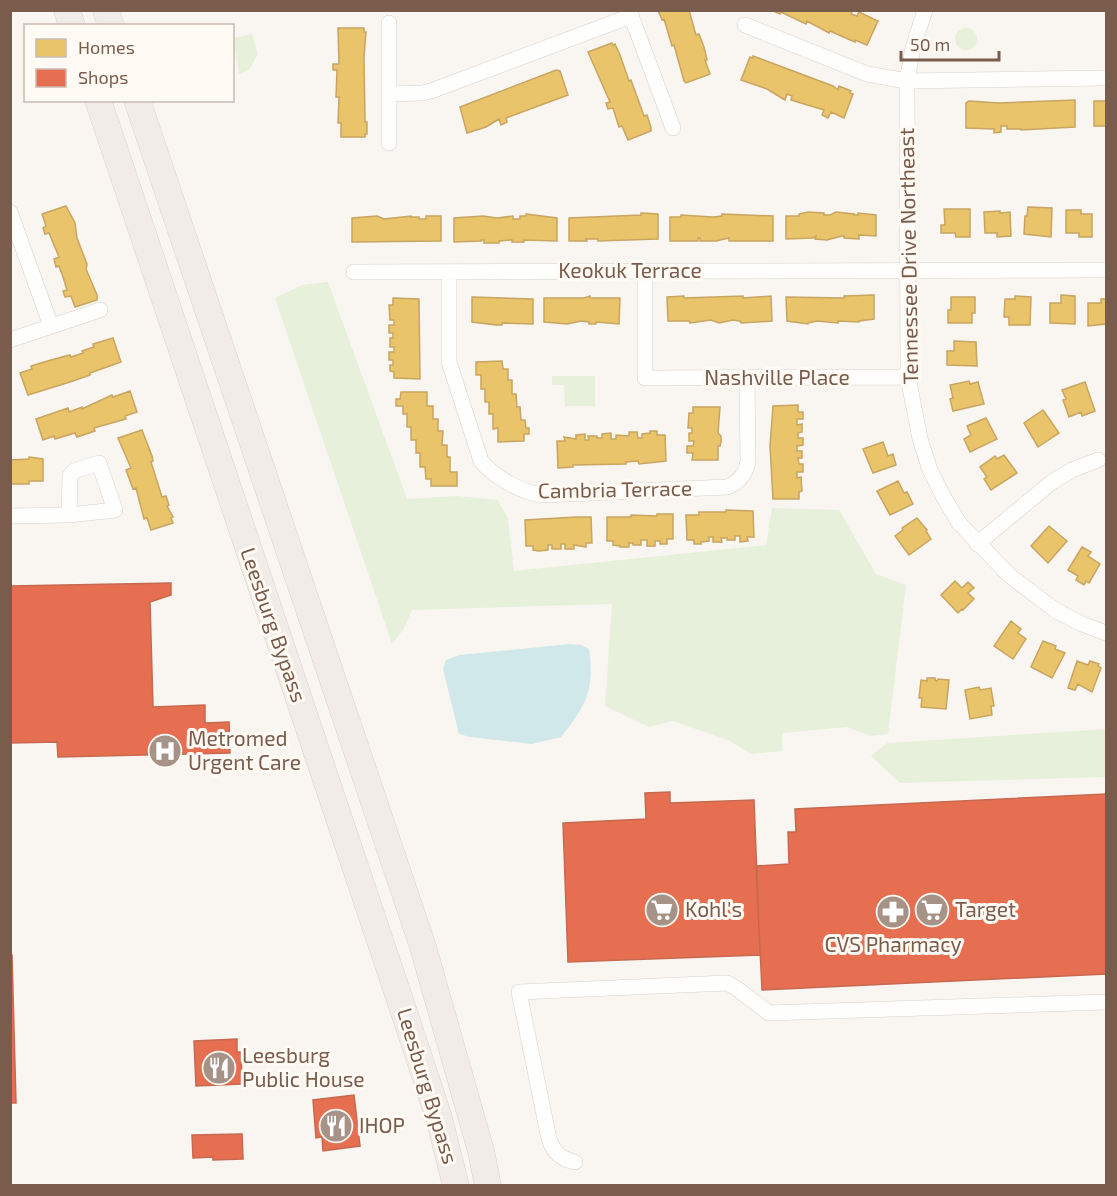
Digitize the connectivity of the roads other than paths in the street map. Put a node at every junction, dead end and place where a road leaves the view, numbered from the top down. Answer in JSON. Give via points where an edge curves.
{"nodes":[{"id":1,"x":925,"y":10,"type":"edge"},
{"id":2,"x":630,"y":13,"type":"edge"},
{"id":3,"x":389,"y":23,"type":"dead end"},
{"id":4,"x":745,"y":25,"type":"dead end"},
{"id":5,"x":1107,"y":78,"type":"edge"},
{"id":6,"x":907,"y":81,"type":"junction"},
{"id":7,"x":389,"y":94,"type":"junction"},
{"id":8,"x":99,"y":102,"type":"edge"},
{"id":9,"x":138,"y":102,"type":"edge"},
{"id":10,"x":673,"y":128,"type":"dead end"},
{"id":11,"x":389,"y":143,"type":"dead end"},
{"id":12,"x":10,"y":212,"type":"edge"},
{"id":13,"x":907,"y":270,"type":"junction"},
{"id":14,"x":1107,"y":270,"type":"edge"},
{"id":15,"x":645,"y":271,"type":"junction"},
{"id":16,"x":354,"y":272,"type":"dead end"},
{"id":17,"x":449,"y":272,"type":"junction"},
{"id":18,"x":100,"y":310,"type":"dead end"},
{"id":19,"x":51,"y":326,"type":"junction"},
{"id":20,"x":10,"y":340,"type":"edge"},
{"id":21,"x":908,"y":377,"type":"junction"},
{"id":22,"x":747,"y":378,"type":"junction"},
{"id":23,"x":1098,"y":460,"type":"dead end"},
{"id":24,"x":69,"y":515,"type":"dead end"},
{"id":25,"x":10,"y":516,"type":"edge"},
{"id":26,"x":977,"y":544,"type":"junction"},
{"id":27,"x":1107,"y":633,"type":"edge"},
{"id":28,"x":1107,"y":1002,"type":"edge"},
{"id":29,"x":575,"y":1162,"type":"dead end"},
{"id":30,"x":456,"y":1185,"type":"edge"},
{"id":31,"x":489,"y":1185,"type":"edge"}],
"edges":[{"from":1,"to":6,"type":"street","name":"Tennessee Drive Northeast"},
{"from":2,"to":7,"type":"street","via":[[431,91]]},
{"from":2,"to":10,"type":"street"},
{"from":3,"to":7,"type":"street"},
{"from":4,"to":6,"type":"street","via":[[867,74]]},
{"from":5,"to":6,"type":"street"},
{"from":6,"to":13,"type":"street","name":"Tennessee Drive Northeast"},
{"from":7,"to":11,"type":"street"},
{"from":8,"to":30,"type":"highway","name":"Leesburg Bypass","via":[[416,1047]]},
{"from":9,"to":31,"type":"highway","name":"Leesburg Bypass","via":[[423,947]]},
{"from":12,"to":19,"type":"street"},
{"from":13,"to":14,"type":"street","name":"Keokuk Terrace"},
{"from":13,"to":15,"type":"street","name":"Keokuk Terrace"},
{"from":13,"to":21,"type":"street","name":"Tennessee Drive Northeast"},
{"from":15,"to":17,"type":"street","name":"Keokuk Terrace"},
{"from":15,"to":22,"type":"street","name":"Nashville Place","via":[[645,378]]},
{"from":16,"to":17,"type":"street","name":"Keokuk Terrace"},
{"from":17,"to":22,"type":"street","name":"Cambria Terrace","via":[[448,362],[481,461],[493,473],[531,494],[735,484],[748,462]]},
{"from":18,"to":19,"type":"street"},
{"from":19,"to":20,"type":"street"},
{"from":21,"to":22,"type":"street","name":"Nashville Place"},
{"from":21,"to":26,"type":"street","name":"Tennessee Drive Northeast","via":[[930,470],[959,523]]},
{"from":23,"to":26,"type":"street","via":[[1052,482]]},
{"from":24,"to":25,"type":"street"},
{"from":26,"to":27,"type":"street","name":"Tennessee Drive Northeast","via":[[1038,598],[1082,624]]},
{"from":28,"to":29,"type":"street","via":[[769,1014],[727,983],[519,992],[549,1139],[553,1151]]}]}
